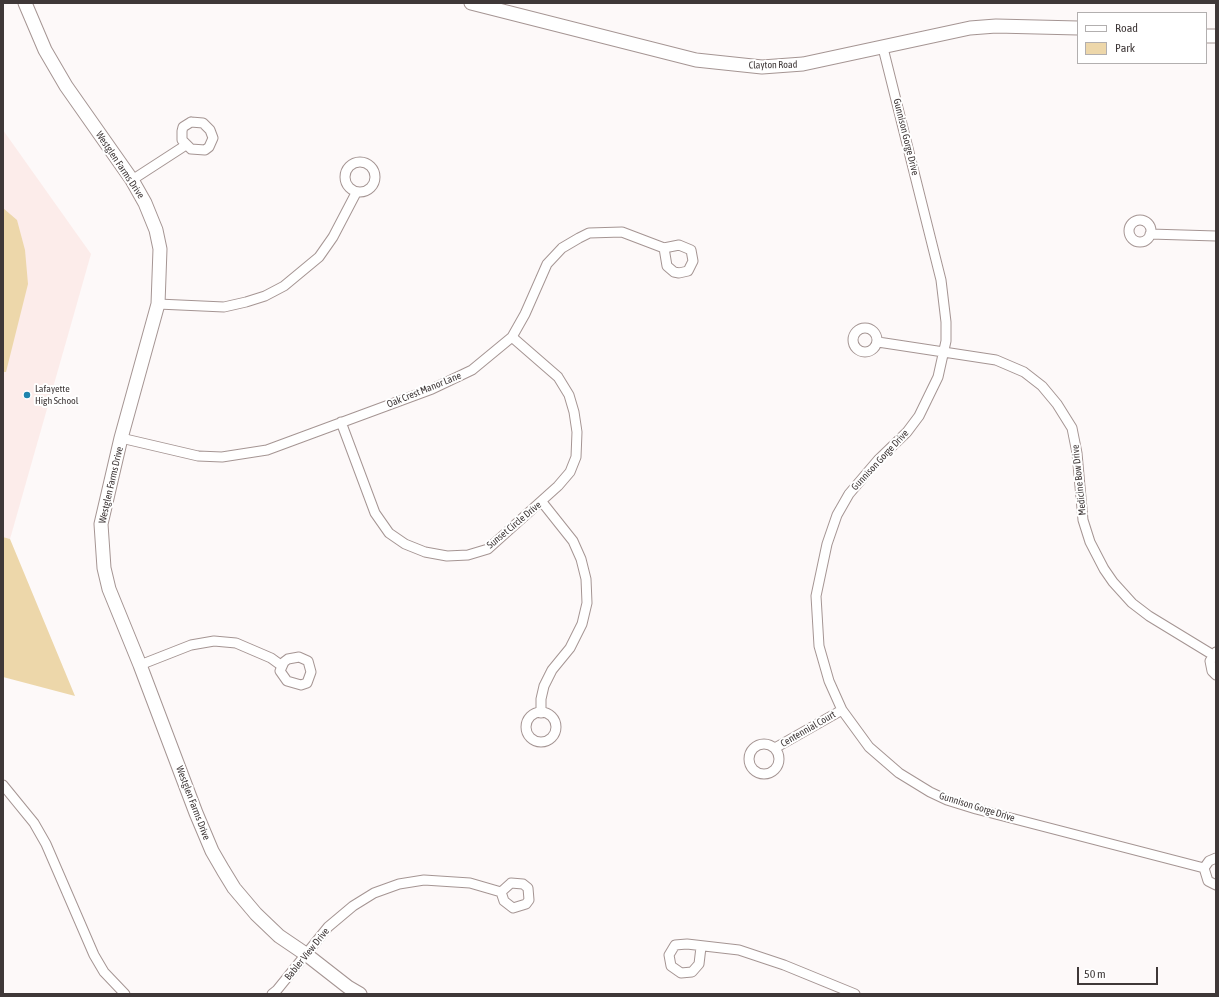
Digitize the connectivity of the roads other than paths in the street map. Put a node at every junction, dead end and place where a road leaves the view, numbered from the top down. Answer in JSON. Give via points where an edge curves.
{"nodes":[{"id":1,"x":471,"y":3,"type":"edge"},
{"id":2,"x":25,"y":4,"type":"edge"},
{"id":3,"x":1077,"y":28,"type":"edge"},
{"id":4,"x":883,"y":48,"type":"junction"},
{"id":5,"x":186,"y":145,"type":"dead end"},
{"id":6,"x":132,"y":180,"type":"junction"},
{"id":7,"x":356,"y":193,"type":"dead end"},
{"id":8,"x":1150,"y":234,"type":"dead end"},
{"id":9,"x":1216,"y":236,"type":"edge"},
{"id":10,"x":664,"y":248,"type":"dead end"},
{"id":11,"x":158,"y":304,"type":"junction"},
{"id":12,"x":512,"y":337,"type":"junction"},
{"id":13,"x":878,"y":342,"type":"dead end"},
{"id":14,"x":944,"y":351,"type":"junction"},
{"id":15,"x":341,"y":422,"type":"junction"},
{"id":16,"x":121,"y":438,"type":"junction"},
{"id":17,"x":542,"y":502,"type":"junction"},
{"id":18,"x":1214,"y":653,"type":"edge"},
{"id":19,"x":140,"y":664,"type":"junction"},
{"id":20,"x":282,"y":666,"type":"dead end"},
{"id":21,"x":1216,"y":675,"type":"edge"},
{"id":22,"x":842,"y":710,"type":"junction"},
{"id":23,"x":541,"y":713,"type":"dead end"},
{"id":24,"x":775,"y":748,"type":"dead end"},
{"id":25,"x":3,"y":785,"type":"edge"},
{"id":26,"x":1216,"y":858,"type":"edge"},
{"id":27,"x":1204,"y":868,"type":"junction"},
{"id":28,"x":1216,"y":885,"type":"edge"},
{"id":29,"x":501,"y":892,"type":"dead end"},
{"id":30,"x":700,"y":947,"type":"junction"},
{"id":31,"x":307,"y":955,"type":"junction"},
{"id":32,"x":125,"y":994,"type":"edge"},
{"id":33,"x":272,"y":994,"type":"edge"},
{"id":34,"x":360,"y":994,"type":"edge"},
{"id":35,"x":855,"y":994,"type":"edge"}],
"edges":[{"from":1,"to":4,"type":"street","name":"Clayton Road","via":[[696,60],[731,65],[762,67],[804,64]]},
{"from":2,"to":6,"type":"street","name":"Westglen Farms Drive","via":[[45,50],[66,86]]},
{"from":3,"to":4,"type":"street","name":"Clayton Road","via":[[970,28]]},
{"from":4,"to":14,"type":"street","name":"Gunnison Gorge Drive","via":[[941,280],[946,322]]},
{"from":5,"to":6,"type":"street"},
{"from":6,"to":11,"type":"street","name":"Westglen Farms Drive","via":[[151,216],[160,249]]},
{"from":7,"to":11,"type":"street","via":[[345,217],[319,256],[284,286],[246,302],[224,307]]},
{"from":8,"to":9,"type":"street"},
{"from":10,"to":12,"type":"street","name":"Oak Crest Manor Lane","via":[[622,232],[589,233],[579,238],[562,248],[547,264]]},
{"from":11,"to":16,"type":"street","name":"Westglen Farms Drive"},
{"from":12,"to":15,"type":"street","name":"Oak Crest Manor Lane","via":[[472,370],[432,389]]},
{"from":12,"to":17,"type":"street","name":"Sunset Circle Drive","via":[[558,377],[569,395],[574,412],[577,432],[574,462],[570,472]]},
{"from":13,"to":14,"type":"street","name":"Medicine Bow Drive"},
{"from":14,"to":18,"type":"street","name":"Medicine Bow Drive","via":[[996,360],[1013,366],[1034,379],[1050,394],[1066,417],[1075,438],[1083,520],[1090,542],[1104,569],[1132,603],[1149,616]]},
{"from":14,"to":22,"type":"street","name":"Gunnison Gorge Drive","via":[[938,377],[919,416],[849,494],[837,515],[827,544],[816,596],[816,623],[822,661]]},
{"from":15,"to":16,"type":"street","name":"Oak Crest Manor Lane","via":[[267,450],[222,457],[174,452]]},
{"from":15,"to":17,"type":"street","name":"Sunset Circle Drive","via":[[374,513],[389,533],[405,544],[425,552],[447,556],[468,555],[488,548]]},
{"from":16,"to":19,"type":"street","name":"Westglen Farms Drive","via":[[101,524],[102,547],[109,589]]},
{"from":17,"to":23,"type":"street","via":[[573,541],[582,559],[587,603],[582,624],[570,648],[552,670],[544,686]]},
{"from":18,"to":21,"type":"street","via":[[1210,666]]},
{"from":19,"to":20,"type":"street","via":[[191,645],[214,641],[236,643]]},
{"from":19,"to":31,"type":"street","name":"Westglen Farms Drive","via":[[212,851],[234,888],[256,914],[279,936]]},
{"from":22,"to":24,"type":"street","name":"Centennial Court"},
{"from":22,"to":27,"type":"street","name":"Gunnison Gorge Drive","via":[[870,747],[886,763],[913,783],[947,800]]},
{"from":25,"to":32,"type":"street","via":[[29,817],[46,844],[94,955],[104,972]]},
{"from":26,"to":27,"type":"street","via":[[1209,861]]},
{"from":27,"to":28,"type":"street","via":[[1208,881]]},
{"from":29,"to":31,"type":"street","name":"Babler View Drive","via":[[470,883],[448,881],[424,880],[399,884],[374,893],[353,906],[328,927]]},
{"from":30,"to":30,"type":"street","via":[[675,945],[669,955],[672,966],[681,973],[696,969],[699,964]]},
{"from":30,"to":35,"type":"street","via":[[738,950],[784,965]]},
{"from":31,"to":33,"type":"street","name":"Babler View Drive"},
{"from":31,"to":34,"type":"street","name":"Westglen Farms Drive"}]}
